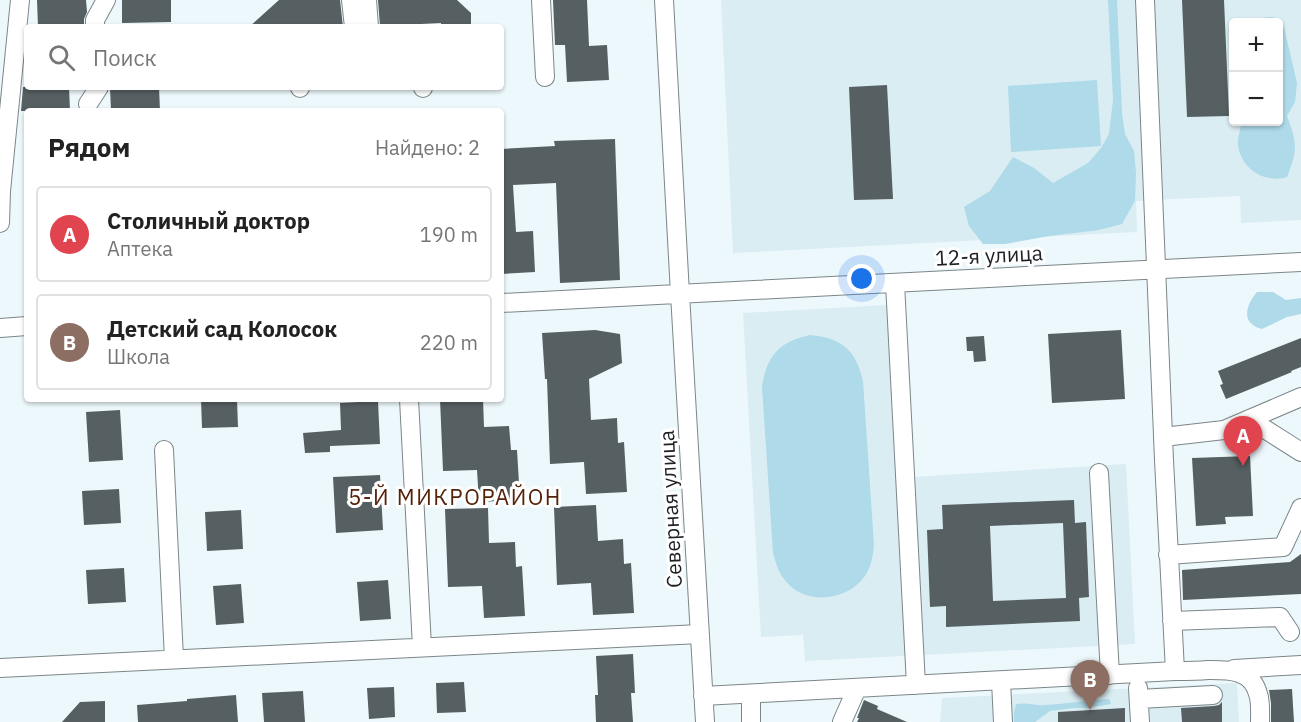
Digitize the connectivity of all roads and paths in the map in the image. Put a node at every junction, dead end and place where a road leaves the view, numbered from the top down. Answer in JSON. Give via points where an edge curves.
{"nodes":[{"id":1,"x":20,"y":0,"type":"edge"},
{"id":2,"x":106,"y":0,"type":"edge"},
{"id":3,"x":351,"y":0,"type":"edge"},
{"id":4,"x":367,"y":0,"type":"edge"},
{"id":5,"x":542,"y":0,"type":"edge"},
{"id":6,"x":664,"y":0,"type":"edge"},
{"id":7,"x":1145,"y":0,"type":"edge"},
{"id":8,"x":95,"y":24,"type":"edge"},
{"id":9,"x":354,"y":24,"type":"edge"},
{"id":10,"x":369,"y":24,"type":"edge"},
{"id":11,"x":545,"y":77,"type":"dead end"},
{"id":12,"x":97,"y":90,"type":"edge"},
{"id":13,"x":88,"y":104,"type":"dead end"},
{"id":14,"x":0,"y":223,"type":"edge"},
{"id":15,"x":1301,"y":262,"type":"edge"},
{"id":16,"x":1155,"y":269,"type":"junction"},
{"id":17,"x":895,"y":283,"type":"junction"},
{"id":18,"x":680,"y":294,"type":"junction"},
{"id":19,"x":504,"y":303,"type":"edge"},
{"id":20,"x":24,"y":326,"type":"edge"},
{"id":21,"x":0,"y":328,"type":"edge"},
{"id":22,"x":1301,"y":397,"type":"edge"},
{"id":23,"x":409,"y":402,"type":"edge"},
{"id":24,"x":1249,"y":419,"type":"junction"},
{"id":25,"x":1163,"y":437,"type":"junction"},
{"id":26,"x":164,"y":450,"type":"dead end"},
{"id":27,"x":1301,"y":452,"type":"edge"},
{"id":28,"x":1099,"y":473,"type":"dead end"},
{"id":29,"x":1301,"y":508,"type":"edge"},
{"id":30,"x":1168,"y":555,"type":"junction"},
{"id":31,"x":1172,"y":621,"type":"junction"},
{"id":32,"x":1290,"y":632,"type":"dead end"},
{"id":33,"x":700,"y":634,"type":"junction"},
{"id":34,"x":422,"y":647,"type":"junction"},
{"id":35,"x":174,"y":659,"type":"junction"},
{"id":36,"x":1301,"y":665,"type":"edge"},
{"id":37,"x":0,"y":668,"type":"edge"},
{"id":38,"x":1226,"y":670,"type":"junction"},
{"id":39,"x":1175,"y":671,"type":"junction"},
{"id":40,"x":1137,"y":674,"type":"junction"},
{"id":41,"x":1110,"y":675,"type":"junction"},
{"id":42,"x":1001,"y":681,"type":"junction"},
{"id":43,"x":916,"y":685,"type":"junction"},
{"id":44,"x":857,"y":688,"type":"junction"},
{"id":45,"x":751,"y":694,"type":"junction"},
{"id":46,"x":703,"y":696,"type":"junction"},
{"id":47,"x":1213,"y":696,"type":"dead end"},
{"id":48,"x":1139,"y":699,"type":"junction"},
{"id":49,"x":705,"y":722,"type":"edge"},
{"id":50,"x":752,"y":722,"type":"edge"},
{"id":51,"x":842,"y":722,"type":"edge"},
{"id":52,"x":1003,"y":722,"type":"edge"},
{"id":53,"x":1140,"y":722,"type":"edge"},
{"id":54,"x":1260,"y":722,"type":"edge"}],
"edges":[{"from":1,"to":14,"type":"street"},
{"from":2,"to":8,"type":"street"},
{"from":3,"to":9,"type":"street"},
{"from":4,"to":10,"type":"street"},
{"from":5,"to":11,"type":"street"},
{"from":6,"to":18,"type":"street","name":"Северная улица"},
{"from":7,"to":16,"type":"street"},
{"from":12,"to":13,"type":"street"},
{"from":15,"to":16,"type":"street","name":"12-я улица"},
{"from":16,"to":17,"type":"street","name":"12-я улица"},
{"from":16,"to":25,"type":"street","via":[[1164,324]]},
{"from":17,"to":18,"type":"street","name":"12-я улица"},
{"from":17,"to":43,"type":"street","via":[[905,638]]},
{"from":18,"to":19,"type":"street","name":"12-я улица"},
{"from":18,"to":33,"type":"street","name":"Северная улица"},
{"from":20,"to":21,"type":"street"},
{"from":22,"to":24,"type":"street"},
{"from":23,"to":34,"type":"street"},
{"from":24,"to":25,"type":"street","via":[[1224,430]]},
{"from":24,"to":27,"type":"street"},
{"from":25,"to":30,"type":"street"},
{"from":26,"to":35,"type":"street"},
{"from":28,"to":41,"type":"street"},
{"from":29,"to":30,"type":"street","via":[[1283,547]]},
{"from":30,"to":31,"type":"street"},
{"from":31,"to":32,"type":"street","via":[[1281,617]]},
{"from":31,"to":39,"type":"street"},
{"from":33,"to":34,"type":"street"},
{"from":33,"to":46,"type":"street","name":"Северная улица"},
{"from":34,"to":35,"type":"street"},
{"from":35,"to":37,"type":"street"},
{"from":36,"to":38,"type":"street"},
{"from":38,"to":39,"type":"street"},
{"from":38,"to":54,"type":"street","via":[[1246,675],[1254,683],[1259,694]]},
{"from":39,"to":40,"type":"street"},
{"from":40,"to":41,"type":"street"},
{"from":40,"to":48,"type":"street"},
{"from":41,"to":42,"type":"street"},
{"from":42,"to":43,"type":"street"},
{"from":42,"to":52,"type":"street"},
{"from":43,"to":44,"type":"street"},
{"from":44,"to":45,"type":"street"},
{"from":44,"to":51,"type":"street"},
{"from":45,"to":46,"type":"street"},
{"from":45,"to":50,"type":"street"},
{"from":46,"to":49,"type":"street","name":"Северная улица"},
{"from":47,"to":48,"type":"street"},
{"from":48,"to":53,"type":"street"}]}
